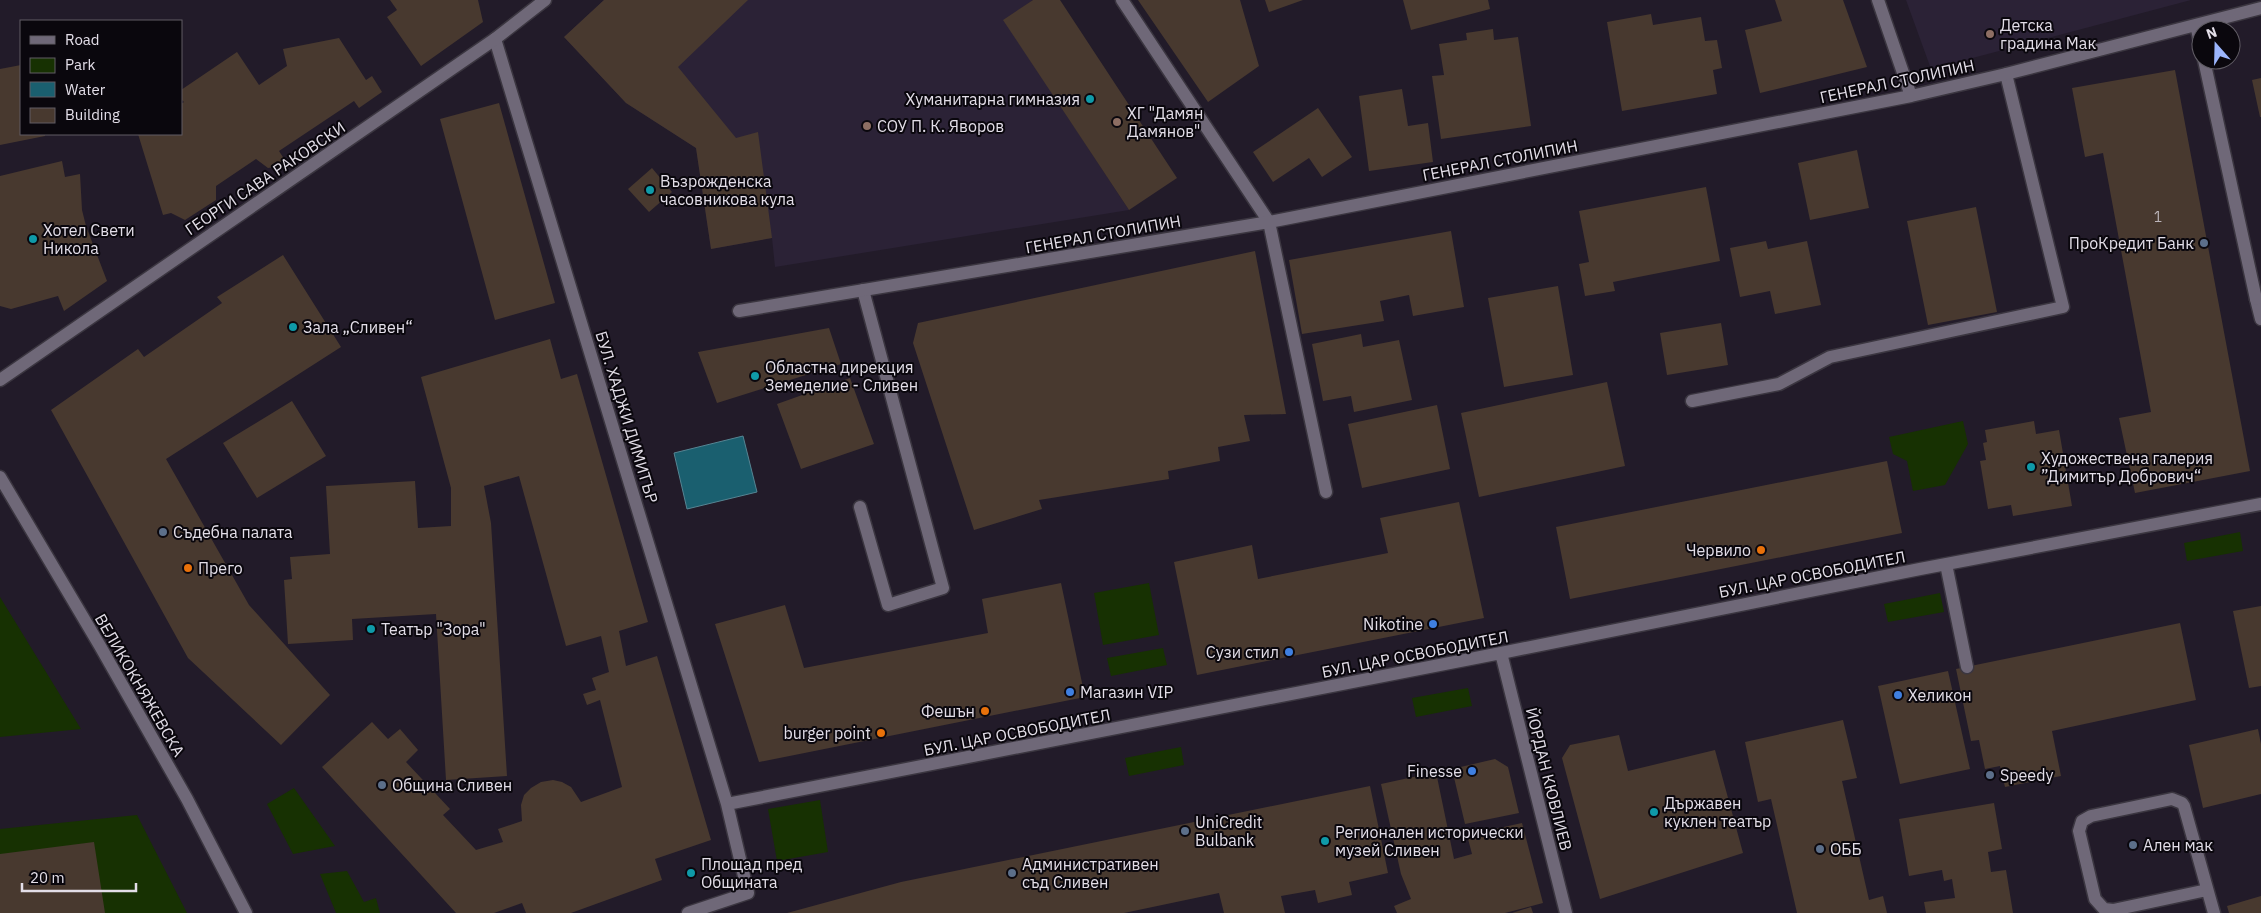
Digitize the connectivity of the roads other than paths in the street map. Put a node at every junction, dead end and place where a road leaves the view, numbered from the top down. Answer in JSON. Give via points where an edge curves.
{"nodes":[{"id":1,"x":545,"y":0,"type":"edge"},
{"id":2,"x":1122,"y":0,"type":"edge"},
{"id":3,"x":1878,"y":0,"type":"edge"},
{"id":4,"x":2243,"y":6,"type":"edge"},
{"id":5,"x":2261,"y":8,"type":"edge"},
{"id":6,"x":2208,"y":20,"type":"edge"},
{"id":7,"x":2191,"y":26,"type":"edge"},
{"id":8,"x":495,"y":39,"type":"junction"},
{"id":9,"x":2206,"y":70,"type":"edge"},
{"id":10,"x":2006,"y":74,"type":"junction"},
{"id":11,"x":1911,"y":96,"type":"junction"},
{"id":12,"x":1269,"y":222,"type":"junction"},
{"id":13,"x":863,"y":290,"type":"junction"},
{"id":14,"x":739,"y":311,"type":"dead end"},
{"id":15,"x":2261,"y":319,"type":"edge"},
{"id":16,"x":0,"y":380,"type":"edge"},
{"id":17,"x":1692,"y":401,"type":"dead end"},
{"id":18,"x":0,"y":477,"type":"edge"},
{"id":19,"x":1326,"y":492,"type":"dead end"},
{"id":20,"x":2261,"y":504,"type":"edge"},
{"id":21,"x":860,"y":507,"type":"dead end"},
{"id":22,"x":1946,"y":564,"type":"junction"},
{"id":23,"x":1501,"y":654,"type":"junction"},
{"id":24,"x":1967,"y":667,"type":"dead end"},
{"id":25,"x":727,"y":804,"type":"junction"},
{"id":26,"x":2207,"y":890,"type":"junction"},
{"id":27,"x":246,"y":913,"type":"edge"},
{"id":28,"x":688,"y":913,"type":"edge"},
{"id":29,"x":1566,"y":913,"type":"edge"},
{"id":30,"x":2214,"y":913,"type":"edge"}],
"edges":[{"from":1,"to":8,"type":"street","name":"ГЕОРГИ САВА РАКОВСКИ"},
{"from":2,"to":12,"type":"street"},
{"from":3,"to":11,"type":"street"},
{"from":4,"to":5,"type":"street","name":"ГЕНЕРАЛ СТОЛИПИН"},
{"from":4,"to":6,"type":"street","name":"ГЕНЕРАЛ СТОЛИПИН"},
{"from":7,"to":10,"type":"street","name":"ГЕНЕРАЛ СТОЛИПИН"},
{"from":8,"to":16,"type":"street","name":"ГЕОРГИ САВА РАКОВСКИ"},
{"from":8,"to":25,"type":"street","name":"БУЛ. ХАДЖИ ДИМИТЪР"},
{"from":9,"to":15,"type":"street"},
{"from":10,"to":11,"type":"street","name":"ГЕНЕРАЛ СТОЛИПИН"},
{"from":10,"to":17,"type":"street","via":[[2063,307],[1830,357],[1779,384]]},
{"from":11,"to":12,"type":"street","name":"ГЕНЕРАЛ СТОЛИПИН"},
{"from":12,"to":13,"type":"street","name":"ГЕНЕРАЛ СТОЛИПИН"},
{"from":12,"to":19,"type":"street"},
{"from":13,"to":14,"type":"street","name":"ГЕНЕРАЛ СТОЛИПИН"},
{"from":13,"to":21,"type":"street","via":[[943,588],[888,605]]},
{"from":18,"to":27,"type":"street","name":"ВЕЛИКОКНЯЖЕВСКА","via":[[110,662]]},
{"from":20,"to":22,"type":"street","name":"БУЛ. ЦАР ОСВОБОДИТЕЛ"},
{"from":22,"to":23,"type":"street","name":"БУЛ. ЦАР ОСВОБОДИТЕЛ"},
{"from":22,"to":24,"type":"street"},
{"from":23,"to":25,"type":"street","name":"БУЛ. ЦАР ОСВОБОДИТЕЛ"},
{"from":23,"to":29,"type":"street","name":"ЙОРДАН КЮВЛИЕВ"},
{"from":25,"to":28,"type":"street","via":[[748,893]]},
{"from":26,"to":26,"type":"street","via":[[2184,806],[2178,800],[2168,799],[2082,821],[2080,836],[2094,899],[2104,909],[2113,910]]},
{"from":26,"to":30,"type":"street"}]}
